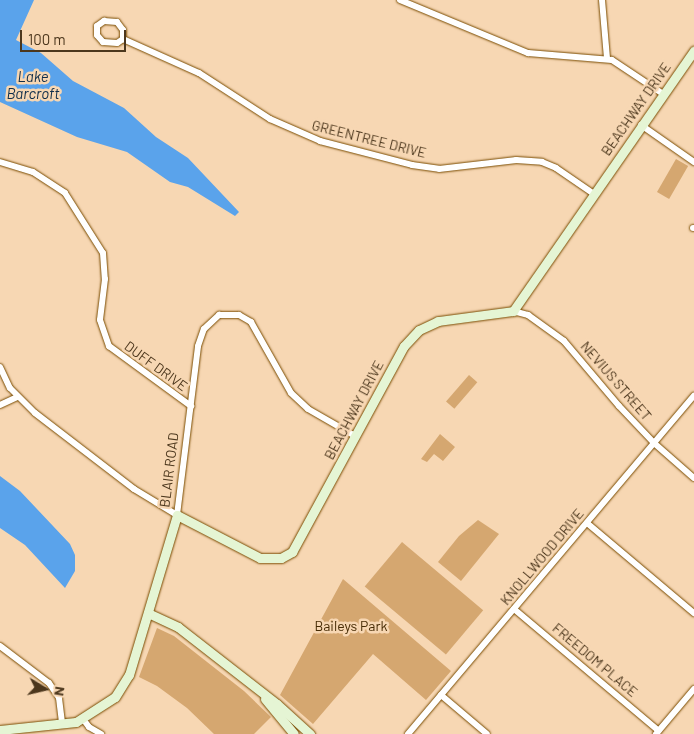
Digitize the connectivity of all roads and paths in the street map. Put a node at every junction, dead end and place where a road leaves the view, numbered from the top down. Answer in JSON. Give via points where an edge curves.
{"nodes":[{"id":1,"x":400,"y":0,"type":"edge"},
{"id":2,"x":602,"y":0,"type":"edge"},
{"id":3,"x":123,"y":39,"type":"junction"},
{"id":4,"x":694,"y":51,"type":"edge"},
{"id":5,"x":607,"y":58,"type":"junction"},
{"id":6,"x":664,"y":94,"type":"junction"},
{"id":7,"x":641,"y":125,"type":"junction"},
{"id":8,"x":0,"y":162,"type":"edge"},
{"id":9,"x":694,"y":162,"type":"edge"},
{"id":10,"x":594,"y":194,"type":"junction"},
{"id":11,"x":513,"y":311,"type":"junction"},
{"id":12,"x":0,"y":367,"type":"edge"},
{"id":13,"x":1,"y":375,"type":"edge"},
{"id":14,"x":694,"y":396,"type":"edge"},
{"id":15,"x":17,"y":397,"type":"junction"},
{"id":16,"x":0,"y":405,"type":"edge"},
{"id":17,"x":190,"y":406,"type":"junction"},
{"id":18,"x":356,"y":436,"type":"junction"},
{"id":19,"x":654,"y":443,"type":"junction"},
{"id":20,"x":694,"y":478,"type":"edge"},
{"id":21,"x":177,"y":515,"type":"junction"},
{"id":22,"x":587,"y":522,"type":"junction"},
{"id":23,"x":514,"y":609,"type":"junction"},
{"id":24,"x":148,"y":612,"type":"junction"},
{"id":25,"x":694,"y":613,"type":"edge"},
{"id":26,"x":0,"y":646,"type":"edge"},
{"id":27,"x":694,"y":690,"type":"edge"},
{"id":28,"x":259,"y":691,"type":"junction"},
{"id":29,"x":441,"y":695,"type":"junction"},
{"id":30,"x":83,"y":719,"type":"junction"},
{"id":31,"x":62,"y":724,"type":"junction"},
{"id":32,"x":0,"y":730,"type":"edge"},
{"id":33,"x":658,"y":732,"type":"edge"},
{"id":34,"x":101,"y":734,"type":"edge"},
{"id":35,"x":294,"y":734,"type":"edge"},
{"id":36,"x":310,"y":734,"type":"edge"},
{"id":37,"x":408,"y":734,"type":"edge"},
{"id":38,"x":487,"y":734,"type":"edge"}],
"edges":[{"from":1,"to":5,"type":"street","via":[[528,53]]},
{"from":2,"to":5,"type":"street"},
{"from":3,"to":3,"type":"street","name":"GREENTREE DRIVE","via":[[123,30],[117,22],[104,21],[97,26],[97,35],[103,42],[117,43]]},
{"from":3,"to":10,"type":"street","name":"GREENTREE DRIVE","via":[[199,73],[270,119],[320,141],[439,169],[516,160],[542,162]]},
{"from":4,"to":6,"type":"street","name":"BEACHWAY DRIVE"},
{"from":5,"to":6,"type":"street"},
{"from":6,"to":7,"type":"street","name":"BEACHWAY DRIVE"},
{"from":7,"to":9,"type":"street"},
{"from":7,"to":10,"type":"street","name":"BEACHWAY DRIVE"},
{"from":8,"to":17,"type":"street","name":"DUFF DRIVE","via":[[33,172],[65,193],[103,253],[105,279],[100,320],[109,346]]},
{"from":10,"to":11,"type":"street","name":"BEACHWAY DRIVE"},
{"from":11,"to":18,"type":"street","name":"BEACHWAY DRIVE","via":[[450,318],[419,330],[404,346]]},
{"from":11,"to":19,"type":"street","name":"NEVIUS STREET","via":[[528,315],[564,341]]},
{"from":12,"to":13,"type":"street","name":"BEACHWAY DRIVE"},
{"from":13,"to":15,"type":"street","name":"BEACHWAY DRIVE"},
{"from":14,"to":19,"type":"street","name":"KNOLLWOOD DRIVE"},
{"from":15,"to":16,"type":"street"},
{"from":15,"to":21,"type":"street","name":"BEACHWAY DRIVE","via":[[134,489]]},
{"from":17,"to":18,"type":"street","name":"BLAIR ROAD","via":[[201,336],[215,318],[231,313],[246,318],[257,330],[278,376],[291,393],[308,409]]},
{"from":17,"to":21,"type":"street","name":"BLAIR ROAD"},
{"from":18,"to":21,"type":"street","name":"BEACHWAY DRIVE","via":[[296,547],[281,558],[260,558]]},
{"from":19,"to":20,"type":"street","name":"NEVIUS STREET"},
{"from":19,"to":22,"type":"street","name":"KNOLLWOOD DRIVE"},
{"from":21,"to":24,"type":"street","name":"BLAIR ROAD"},
{"from":22,"to":23,"type":"street","name":"KNOLLWOOD DRIVE"},
{"from":22,"to":25,"type":"street"},
{"from":23,"to":29,"type":"street","name":"KNOLLWOOD DRIVE"},
{"from":23,"to":33,"type":"street","name":"FREEDOM PLACE"},
{"from":24,"to":28,"type":"street","via":[[172,623]]},
{"from":24,"to":30,"type":"street","name":"BLAIR ROAD","via":[[122,687],[108,703]]},
{"from":26,"to":31,"type":"street","via":[[49,683],[59,698]]},
{"from":27,"to":33,"type":"street"},
{"from":28,"to":35,"type":"street"},
{"from":28,"to":36,"type":"street"},
{"from":29,"to":37,"type":"street","name":"KNOLLWOOD DRIVE"},
{"from":29,"to":38,"type":"street"},
{"from":30,"to":31,"type":"street","name":"BLAIR ROAD"},
{"from":30,"to":34,"type":"street"},
{"from":31,"to":32,"type":"street","name":"BLAIR ROAD"}]}
